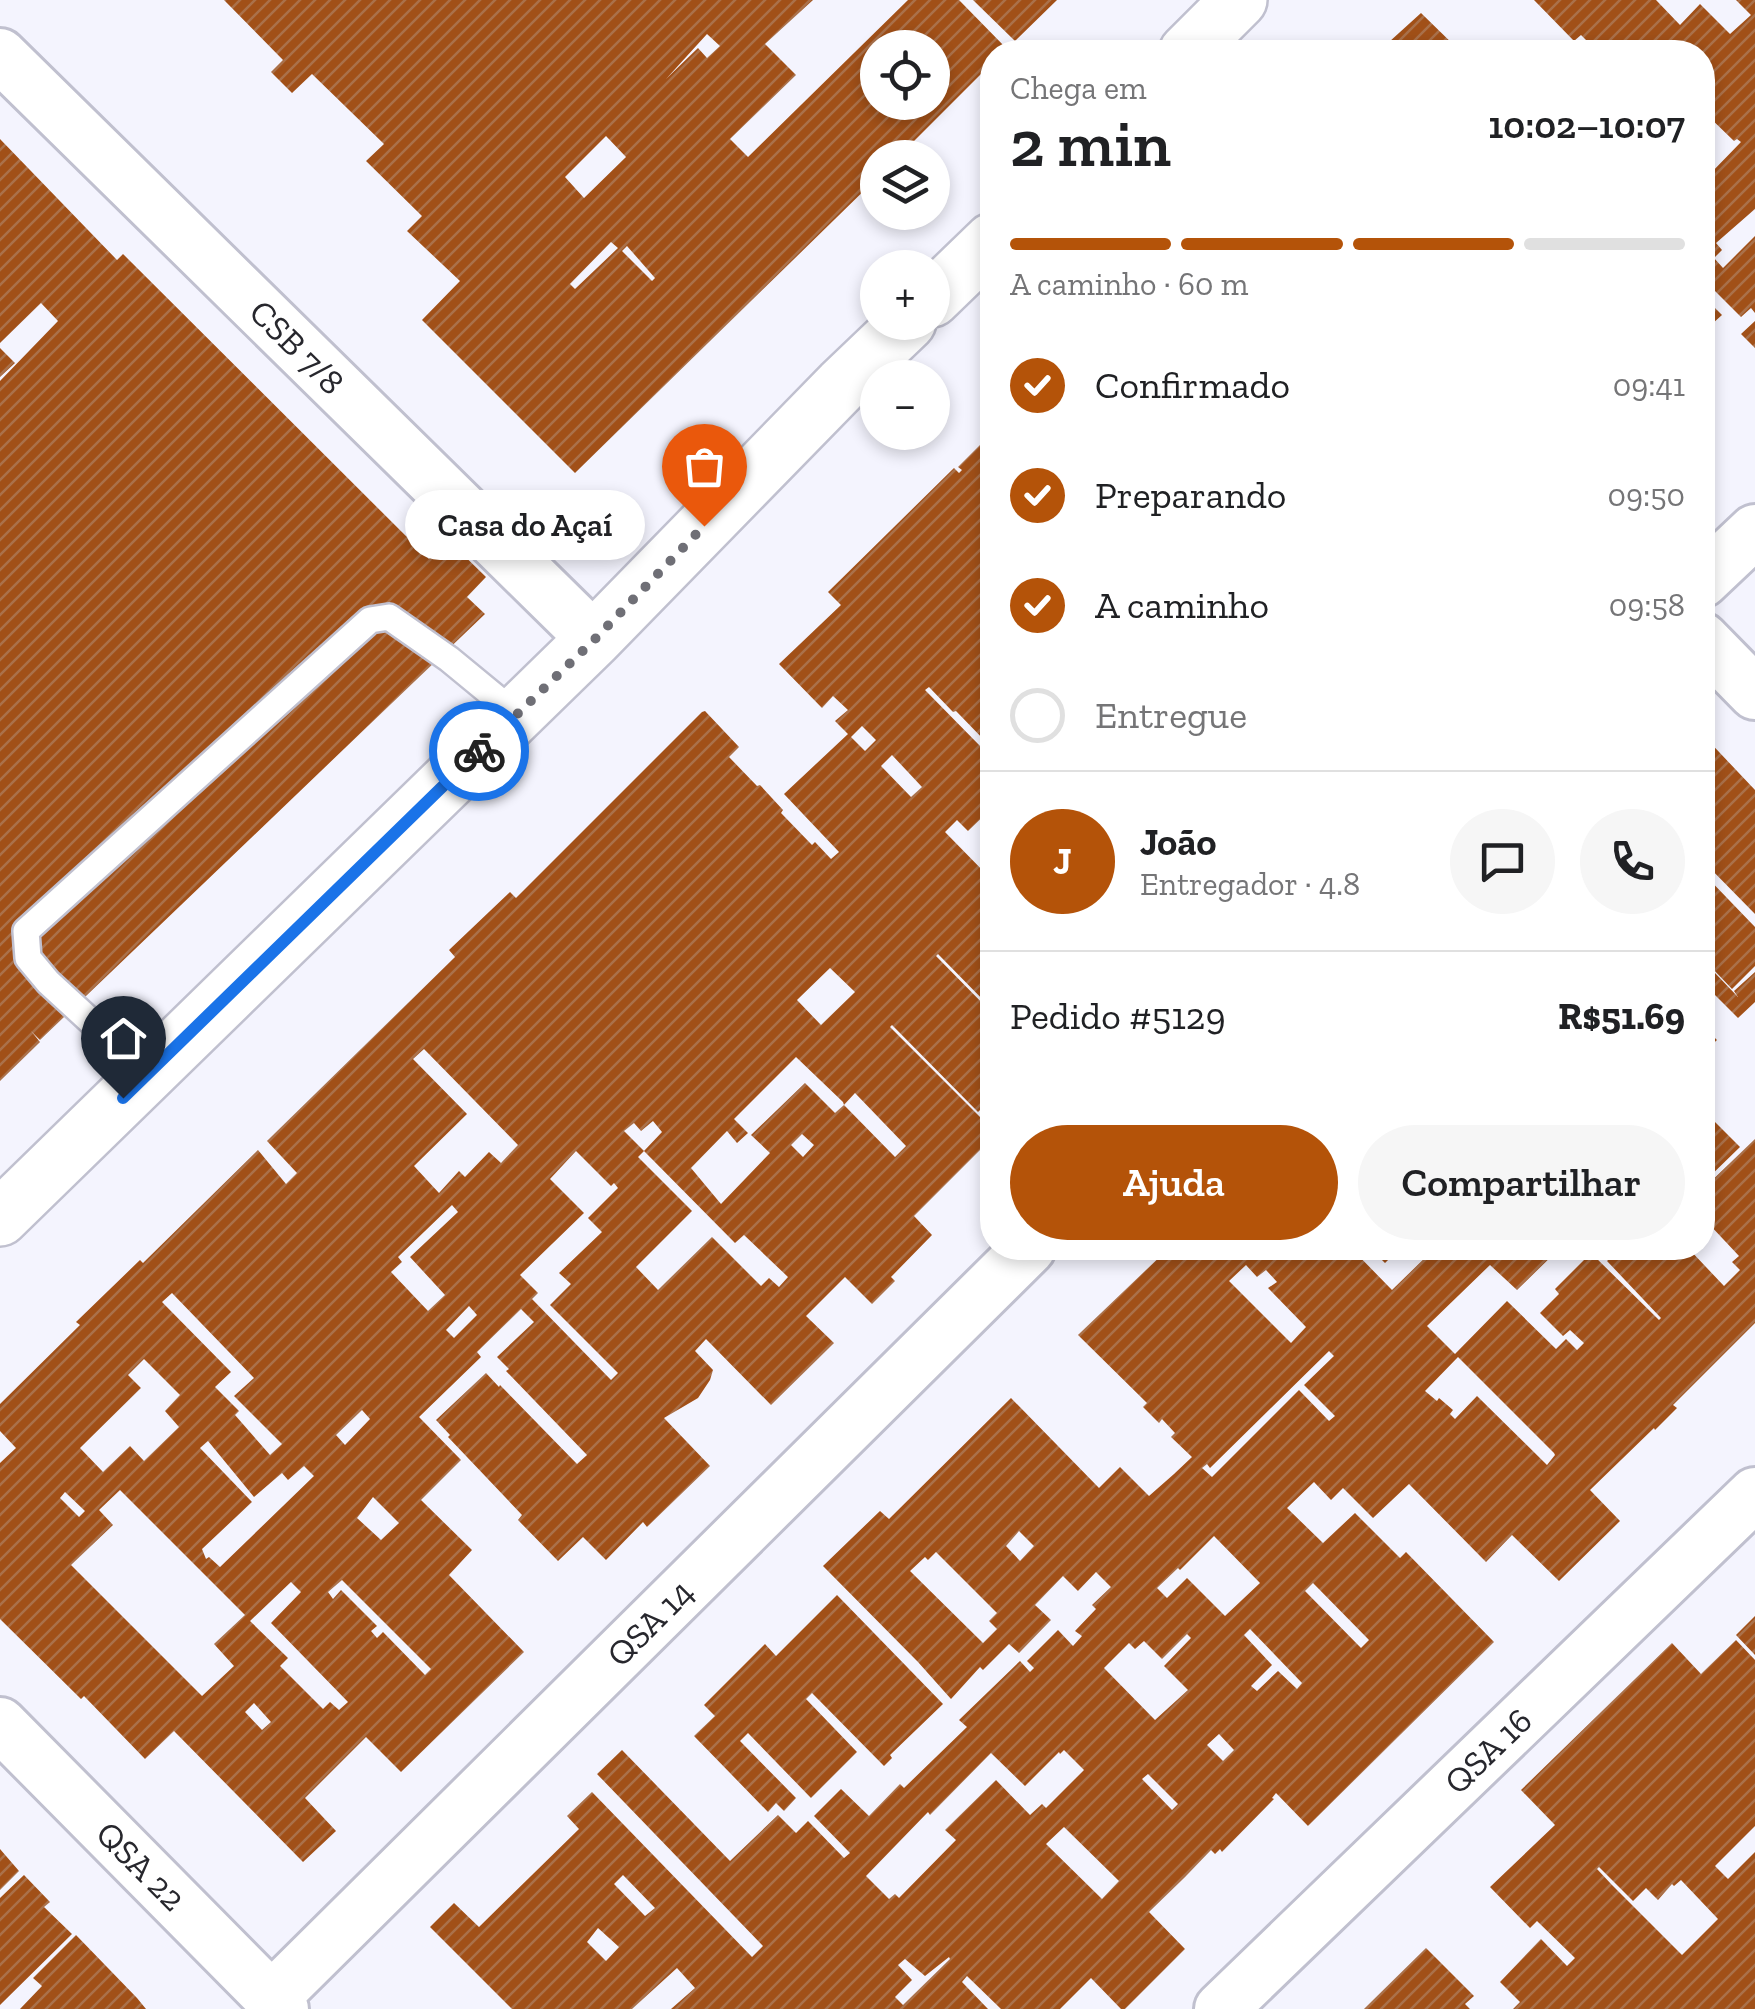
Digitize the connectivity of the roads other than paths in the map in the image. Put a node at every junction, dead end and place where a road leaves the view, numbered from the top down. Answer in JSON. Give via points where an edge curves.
{"nodes":[{"id":1,"x":1240,"y":0,"type":"edge"},
{"id":2,"x":1200,"y":40,"type":"edge"},
{"id":3,"x":0,"y":55,"type":"edge"},
{"id":4,"x":980,"y":252,"type":"edge"},
{"id":5,"x":950,"y":281,"type":"edge"},
{"id":6,"x":889,"y":340,"type":"edge"},
{"id":7,"x":1755,"y":531,"type":"edge"},
{"id":8,"x":1715,"y":569,"type":"edge"},
{"id":9,"x":594,"y":640,"type":"junction"},
{"id":10,"x":1715,"y":652,"type":"edge"},
{"id":11,"x":1755,"y":693,"type":"edge"},
{"id":12,"x":517,"y":714,"type":"junction"},
{"id":13,"x":148,"y":1074,"type":"junction"},
{"id":14,"x":0,"y":1218,"type":"edge"},
{"id":15,"x":1017,"y":1260,"type":"edge"},
{"id":16,"x":1755,"y":1494,"type":"edge"},
{"id":17,"x":0,"y":1724,"type":"edge"},
{"id":18,"x":276,"y":2004,"type":"edge"},
{"id":19,"x":1222,"y":2009,"type":"edge"}],
"edges":[{"from":1,"to":2,"type":"main road"},
{"from":3,"to":9,"type":"street","name":"CSB 7/8"},
{"from":4,"to":5,"type":"main road"},
{"from":6,"to":9,"type":"main road"},
{"from":7,"to":8,"type":"street"},
{"from":9,"to":12,"type":"main road"},
{"from":10,"to":11,"type":"street"},
{"from":12,"to":13,"type":"main road"},
{"from":12,"to":13,"type":"lane","via":[[390,617],[370,620],[26,930],[28,958],[48,982]]},
{"from":13,"to":14,"type":"main road"},
{"from":15,"to":18,"type":"street","name":"QSA 14"},
{"from":16,"to":19,"type":"street","name":"QSA 16"},
{"from":17,"to":18,"type":"street","name":"QSA 22"}]}
